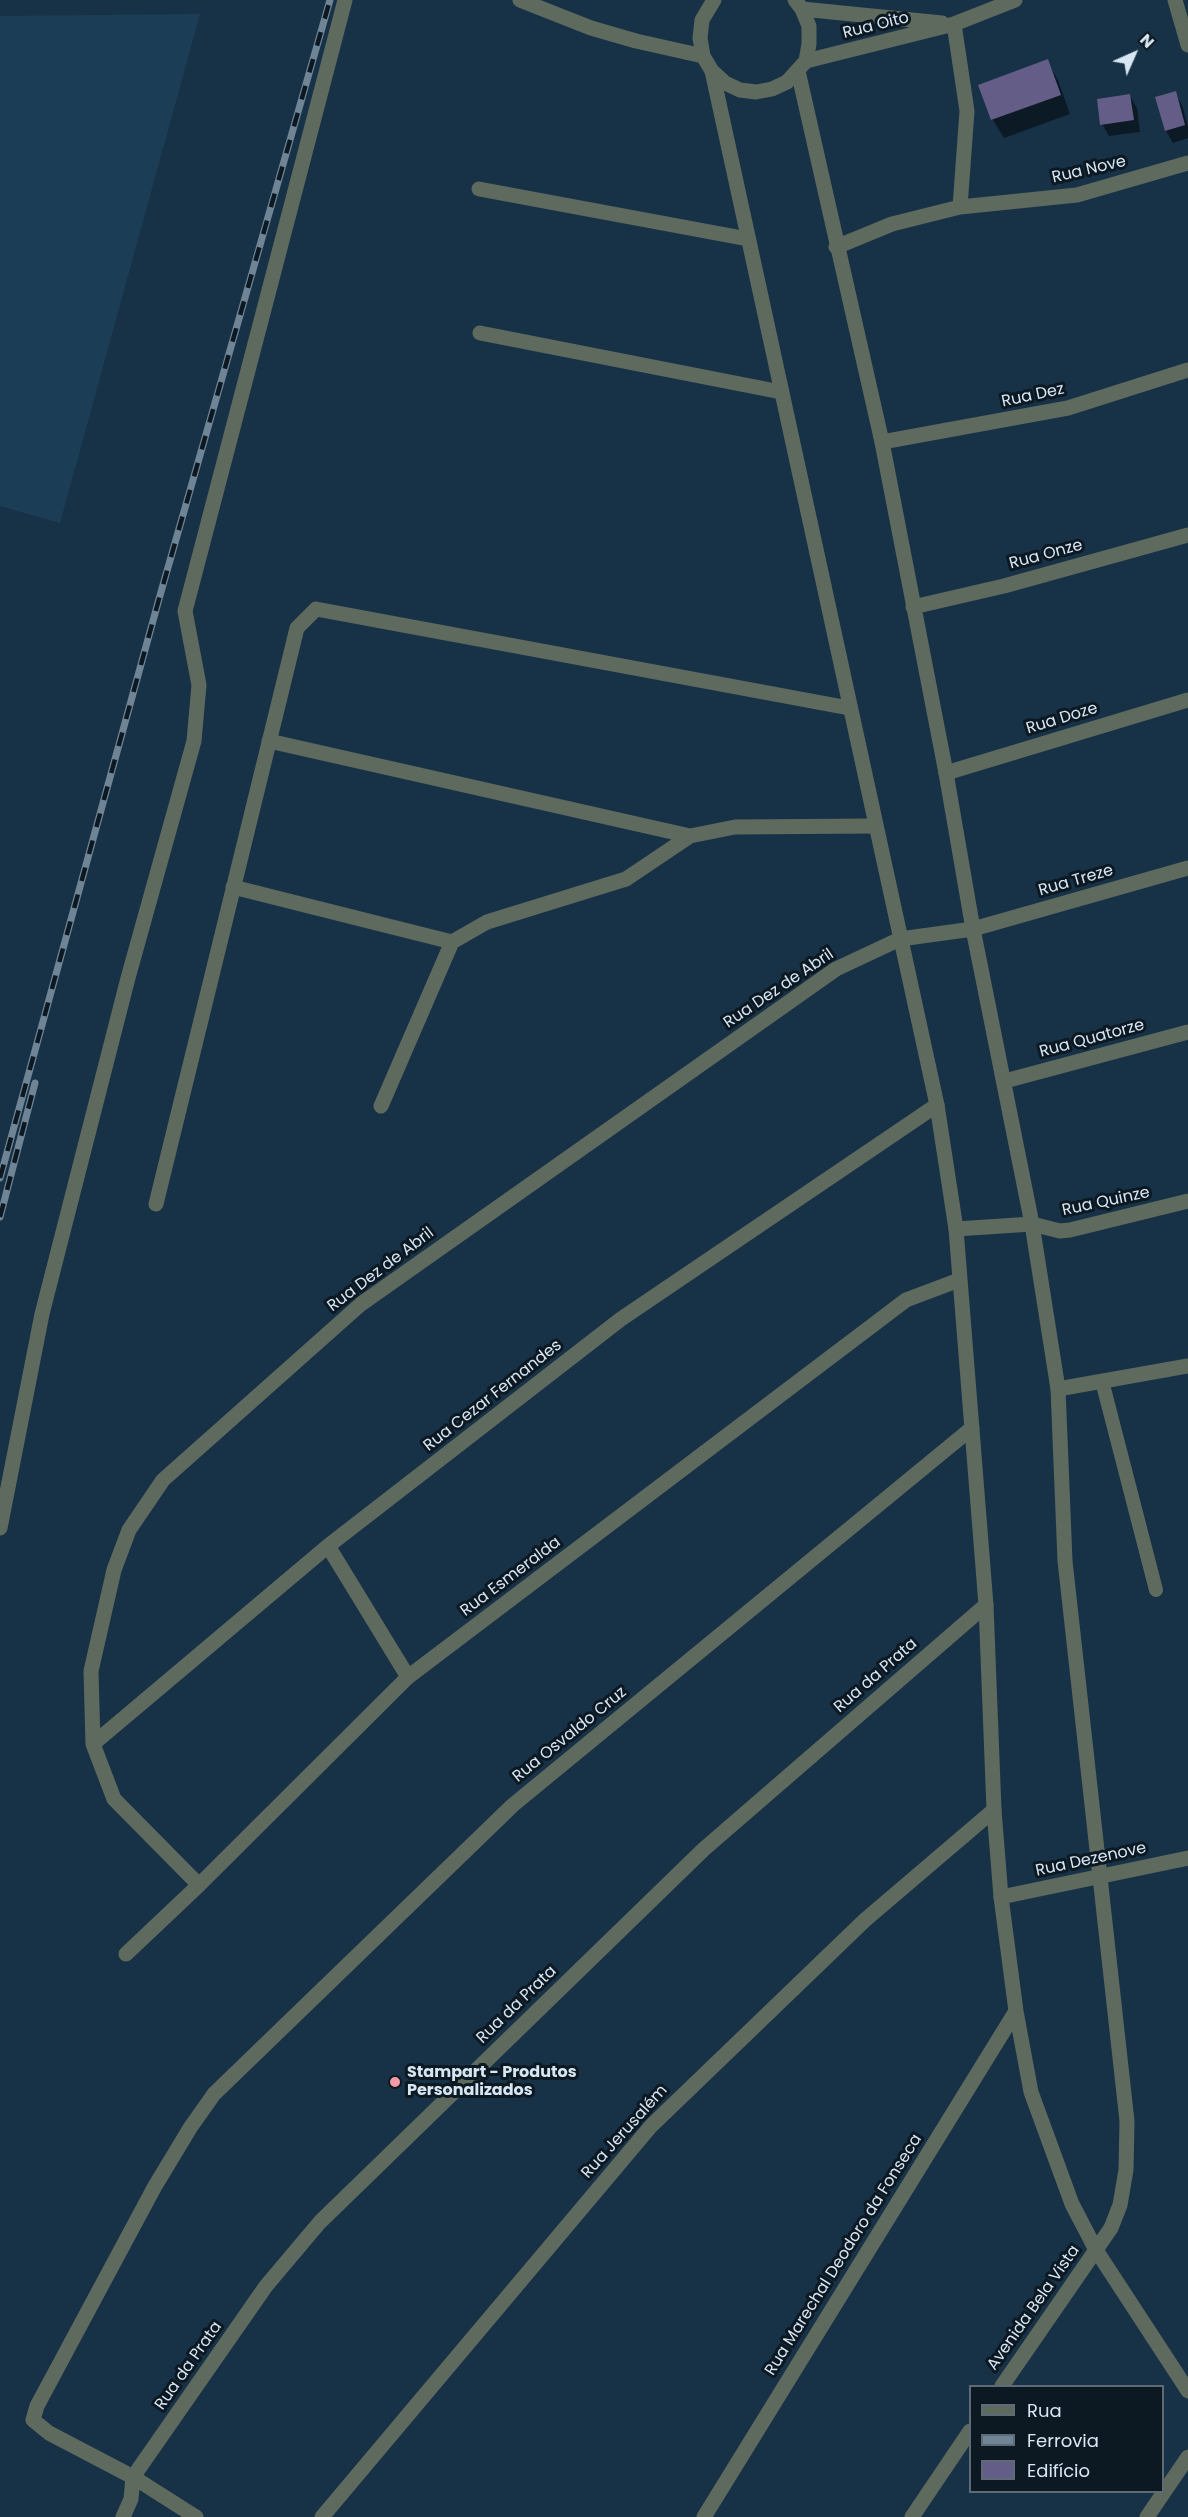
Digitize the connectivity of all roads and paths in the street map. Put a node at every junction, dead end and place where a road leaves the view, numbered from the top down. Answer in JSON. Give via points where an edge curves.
{"nodes":[{"id":1,"x":345,"y":0,"type":"edge"},
{"id":2,"x":520,"y":0,"type":"edge"},
{"id":3,"x":714,"y":0,"type":"edge"},
{"id":4,"x":1015,"y":0,"type":"edge"},
{"id":5,"x":1175,"y":0,"type":"edge"},
{"id":6,"x":797,"y":3,"type":"edge"},
{"id":7,"x":954,"y":24,"type":"junction"},
{"id":8,"x":1188,"y":45,"type":"edge"},
{"id":9,"x":703,"y":56,"type":"junction"},
{"id":10,"x":802,"y":66,"type":"junction"},
{"id":11,"x":712,"y":71,"type":"junction"},
{"id":12,"x":1188,"y":163,"type":"edge"},
{"id":13,"x":479,"y":189,"type":"dead end"},
{"id":14,"x":960,"y":207,"type":"junction"},
{"id":15,"x":748,"y":238,"type":"junction"},
{"id":16,"x":836,"y":247,"type":"junction"},
{"id":17,"x":480,"y":333,"type":"dead end"},
{"id":18,"x":1188,"y":370,"type":"edge"},
{"id":19,"x":781,"y":392,"type":"junction"},
{"id":20,"x":882,"y":442,"type":"junction"},
{"id":21,"x":1188,"y":535,"type":"edge"},
{"id":22,"x":913,"y":607,"type":"junction"},
{"id":23,"x":1188,"y":700,"type":"edge"},
{"id":24,"x":849,"y":708,"type":"junction"},
{"id":25,"x":269,"y":741,"type":"junction"},
{"id":26,"x":946,"y":773,"type":"junction"},
{"id":27,"x":875,"y":826,"type":"junction"},
{"id":28,"x":690,"y":836,"type":"junction"},
{"id":29,"x":1188,"y":868,"type":"edge"},
{"id":30,"x":233,"y":887,"type":"junction"},
{"id":31,"x":973,"y":929,"type":"junction"},
{"id":32,"x":900,"y":939,"type":"junction"},
{"id":33,"x":452,"y":942,"type":"junction"},
{"id":34,"x":1188,"y":1032,"type":"edge"},
{"id":35,"x":1005,"y":1081,"type":"junction"},
{"id":36,"x":381,"y":1106,"type":"dead end"},
{"id":37,"x":937,"y":1106,"type":"junction"},
{"id":38,"x":1188,"y":1201,"type":"edge"},
{"id":39,"x":156,"y":1204,"type":"dead end"},
{"id":40,"x":1032,"y":1224,"type":"junction"},
{"id":41,"x":956,"y":1229,"type":"junction"},
{"id":42,"x":959,"y":1280,"type":"junction"},
{"id":43,"x":1188,"y":1366,"type":"edge"},
{"id":44,"x":1102,"y":1381,"type":"junction"},
{"id":45,"x":1058,"y":1389,"type":"junction"},
{"id":46,"x":972,"y":1428,"type":"junction"},
{"id":47,"x":0,"y":1528,"type":"edge"},
{"id":48,"x":328,"y":1546,"type":"junction"},
{"id":49,"x":1156,"y":1590,"type":"dead end"},
{"id":50,"x":986,"y":1605,"type":"junction"},
{"id":51,"x":408,"y":1677,"type":"junction"},
{"id":52,"x":93,"y":1744,"type":"junction"},
{"id":53,"x":994,"y":1809,"type":"junction"},
{"id":54,"x":1188,"y":1858,"type":"edge"},
{"id":55,"x":1101,"y":1876,"type":"junction"},
{"id":56,"x":199,"y":1885,"type":"junction"},
{"id":57,"x":1001,"y":1897,"type":"junction"},
{"id":58,"x":126,"y":1954,"type":"dead end"},
{"id":59,"x":1016,"y":2011,"type":"junction"},
{"id":60,"x":1096,"y":2250,"type":"junction"},
{"id":61,"x":1003,"y":2385,"type":"edge"},
{"id":62,"x":1188,"y":2391,"type":"edge"},
{"id":63,"x":969,"y":2433,"type":"edge"},
{"id":64,"x":1188,"y":2457,"type":"edge"},
{"id":65,"x":133,"y":2477,"type":"junction"},
{"id":66,"x":1164,"y":2492,"type":"edge"},
{"id":67,"x":1163,"y":2493,"type":"edge"},
{"id":68,"x":123,"y":2517,"type":"edge"},
{"id":69,"x":196,"y":2517,"type":"edge"},
{"id":70,"x":322,"y":2517,"type":"edge"},
{"id":71,"x":704,"y":2517,"type":"edge"},
{"id":72,"x":912,"y":2517,"type":"edge"},
{"id":73,"x":1147,"y":2517,"type":"edge"}],
"edges":[{"from":1,"to":47,"type":"street","via":[[185,611],[199,685],[194,741],[131,966],[42,1314]]},
{"from":2,"to":9,"type":"street","via":[[591,28]]},
{"from":3,"to":9,"type":"street","via":[[702,20]]},
{"from":4,"to":7,"type":"street","name":"Rua Oito"},
{"from":5,"to":8,"type":"street"},
{"from":6,"to":7,"type":"street","name":"Rua Oito"},
{"from":6,"to":10,"type":"street","name":"Avenida Bela Vista","via":[[809,26],[809,44]]},
{"from":7,"to":10,"type":"street","name":"Rua Oito"},
{"from":7,"to":14,"type":"street","via":[[967,111]]},
{"from":9,"to":11,"type":"street"},
{"from":10,"to":11,"type":"street","via":[[787,82],[756,92],[740,90]]},
{"from":10,"to":16,"type":"street","name":"Avenida Bela Vista"},
{"from":11,"to":15,"type":"street"},
{"from":12,"to":14,"type":"street","name":"Rua Nove","via":[[1077,195]]},
{"from":13,"to":15,"type":"street"},
{"from":14,"to":16,"type":"street","name":"Rua Nove","via":[[892,224]]},
{"from":15,"to":19,"type":"street"},
{"from":16,"to":20,"type":"street","name":"Avenida Bela Vista"},
{"from":17,"to":19,"type":"street"},
{"from":18,"to":20,"type":"street","name":"Rua Dez","via":[[1068,408]]},
{"from":19,"to":24,"type":"street"},
{"from":20,"to":22,"type":"street","name":"Avenida Bela Vista"},
{"from":21,"to":22,"type":"street","name":"Rua Onze"},
{"from":22,"to":26,"type":"street","name":"Avenida Bela Vista"},
{"from":23,"to":26,"type":"street","name":"Rua Doze"},
{"from":24,"to":25,"type":"street","via":[[316,609],[297,628]]},
{"from":24,"to":27,"type":"street"},
{"from":25,"to":28,"type":"street"},
{"from":25,"to":30,"type":"street"},
{"from":26,"to":31,"type":"street","name":"Avenida Bela Vista"},
{"from":27,"to":28,"type":"street","via":[[735,827]]},
{"from":27,"to":32,"type":"street"},
{"from":28,"to":33,"type":"street","via":[[626,879],[487,922]]},
{"from":29,"to":31,"type":"street","name":"Rua Treze"},
{"from":30,"to":33,"type":"street"},
{"from":30,"to":39,"type":"street"},
{"from":31,"to":32,"type":"street","name":"Rua Dez de Abril"},
{"from":31,"to":35,"type":"street","name":"Avenida Bela Vista"},
{"from":32,"to":37,"type":"street"},
{"from":32,"to":52,"type":"street","name":"Rua Dez de Abril","via":[[836,969],[361,1304],[163,1480],[129,1530],[114,1570],[91,1671]]},
{"from":33,"to":36,"type":"street"},
{"from":34,"to":35,"type":"street","name":"Rua Quatorze"},
{"from":35,"to":40,"type":"street","name":"Avenida Bela Vista"},
{"from":37,"to":41,"type":"street"},
{"from":37,"to":48,"type":"street","name":"Rua Cezar Fernandes","via":[[621,1319]]},
{"from":38,"to":40,"type":"street","name":"Rua Quinze","via":[[1070,1230]]},
{"from":40,"to":41,"type":"street","name":"Rua Quinze"},
{"from":40,"to":45,"type":"street","name":"Avenida Bela Vista"},
{"from":41,"to":42,"type":"street"},
{"from":42,"to":46,"type":"street"},
{"from":42,"to":51,"type":"street","name":"Rua Esmeralda","via":[[906,1300]]},
{"from":43,"to":44,"type":"street"},
{"from":44,"to":45,"type":"street"},
{"from":44,"to":49,"type":"lane"},
{"from":45,"to":55,"type":"street","name":"Avenida Bela Vista","via":[[1065,1561]]},
{"from":46,"to":50,"type":"street"},
{"from":46,"to":65,"type":"street","name":"Rua Osvaldo Cruz","via":[[513,1805],[214,2094],[155,2186],[34,2413],[37,2426]]},
{"from":48,"to":51,"type":"street"},
{"from":48,"to":52,"type":"street","name":"Rua Cezar Fernandes"},
{"from":50,"to":53,"type":"street"},
{"from":50,"to":65,"type":"street","name":"Rua da Prata","via":[[704,1849],[320,2222],[266,2286]]},
{"from":51,"to":56,"type":"street","name":"Rua Esmeralda"},
{"from":52,"to":56,"type":"street","name":"Rua Dez de Abril","via":[[114,1798]]},
{"from":53,"to":57,"type":"street"},
{"from":53,"to":70,"type":"street","name":"Rua Jerusalém","via":[[865,1920],[651,2126]]},
{"from":54,"to":55,"type":"street","name":"Rua Dezenove"},
{"from":55,"to":57,"type":"street","name":"Rua Dezenove"},
{"from":55,"to":60,"type":"street","name":"Avenida Bela Vista","via":[[1127,2121],[1126,2170],[1120,2205]]},
{"from":56,"to":58,"type":"street","name":"Rua Esmeralda"},
{"from":57,"to":59,"type":"street"},
{"from":59,"to":60,"type":"street","via":[[1031,2092],[1072,2204]]},
{"from":59,"to":71,"type":"street","name":"Rua Marechal Deodoro da Fonseca"},
{"from":60,"to":61,"type":"street","name":"Avenida Bela Vista"},
{"from":60,"to":62,"type":"street"},
{"from":63,"to":72,"type":"street"},
{"from":64,"to":66,"type":"street"},
{"from":65,"to":68,"type":"street","name":"Rua da Prata","via":[[131,2499]]},
{"from":65,"to":69,"type":"street","name":"Rua Osvaldo Cruz"},
{"from":67,"to":73,"type":"street"}]}
